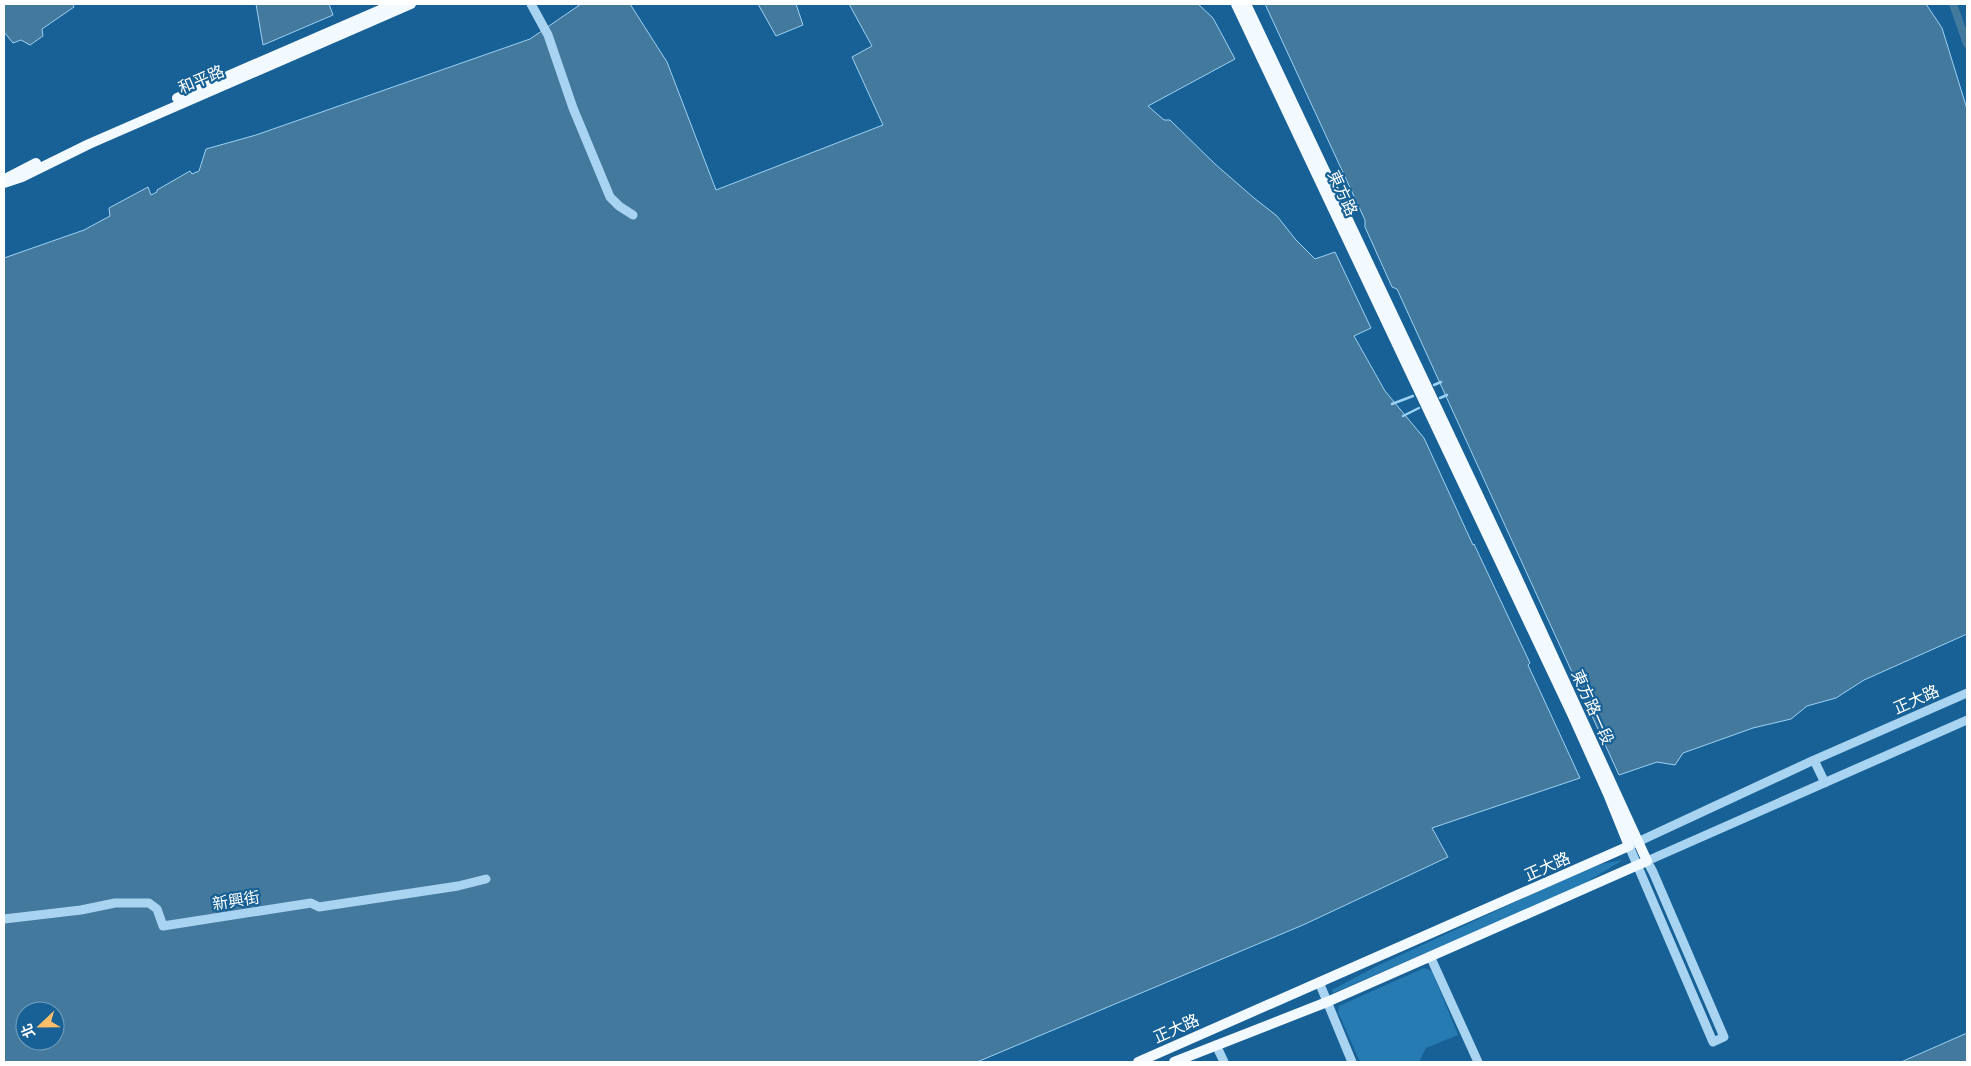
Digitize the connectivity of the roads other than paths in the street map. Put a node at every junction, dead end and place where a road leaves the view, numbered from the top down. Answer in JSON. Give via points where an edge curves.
{"nodes":[{"id":1,"x":394,"y":4,"type":"edge"},
{"id":2,"x":411,"y":4,"type":"edge"},
{"id":3,"x":531,"y":4,"type":"edge"},
{"id":4,"x":1236,"y":4,"type":"edge"},
{"id":5,"x":1246,"y":4,"type":"edge"},
{"id":6,"x":4,"y":182,"type":"edge"},
{"id":7,"x":633,"y":215,"type":"dead end"},
{"id":8,"x":1425,"y":394,"type":"junction"},
{"id":9,"x":1967,"y":693,"type":"edge"},
{"id":10,"x":1967,"y":720,"type":"edge"},
{"id":11,"x":1814,"y":760,"type":"junction"},
{"id":12,"x":1825,"y":783,"type":"junction"},
{"id":13,"x":1633,"y":844,"type":"junction"},
{"id":14,"x":1647,"y":861,"type":"junction"},
{"id":15,"x":1637,"y":866,"type":"junction"},
{"id":16,"x":486,"y":879,"type":"dead end"},
{"id":17,"x":4,"y":919,"type":"edge"},
{"id":18,"x":1430,"y":956,"type":"junction"},
{"id":19,"x":1319,"y":982,"type":"junction"},
{"id":20,"x":1327,"y":1002,"type":"junction"},
{"id":21,"x":1216,"y":1045,"type":"junction"},
{"id":22,"x":1138,"y":1062,"type":"edge"},
{"id":23,"x":1174,"y":1062,"type":"edge"},
{"id":24,"x":1224,"y":1062,"type":"edge"},
{"id":25,"x":1352,"y":1062,"type":"edge"},
{"id":26,"x":1478,"y":1062,"type":"edge"}],
"edges":[{"from":1,"to":6,"type":"main road","name":"和平路","via":[[19,170]]},
{"from":2,"to":6,"type":"main road","name":"和平路","via":[[89,144],[22,177]]},
{"from":3,"to":7,"type":"street","via":[[548,35],[610,197]]},
{"from":4,"to":8,"type":"main road","name":"東方路"},
{"from":5,"to":8,"type":"main road","name":"東方路"},
{"from":8,"to":13,"type":"main road","name":"東方路一段"},
{"from":9,"to":11,"type":"street","name":"正大路"},
{"from":10,"to":12,"type":"street","name":"正大路"},
{"from":11,"to":12,"type":"street"},
{"from":11,"to":13,"type":"street","name":"正大路"},
{"from":12,"to":14,"type":"street","name":"正大路"},
{"from":13,"to":14,"type":"main road","name":"東方路一段"},
{"from":13,"to":15,"type":"street","name":"東方路一段"},
{"from":13,"to":19,"type":"main road","name":"正大路"},
{"from":14,"to":15,"type":"main road","name":"正大路"},
{"from":14,"to":15,"type":"street","name":"東方路一段","via":[[1724,1037],[1714,1042]]},
{"from":15,"to":18,"type":"main road","name":"正大路"},
{"from":16,"to":17,"type":"street","name":"新興街","via":[[356,901],[319,906],[311,903],[163,926],[158,909],[149,903],[115,903]]},
{"from":18,"to":20,"type":"main road","name":"正大路"},
{"from":18,"to":26,"type":"street"},
{"from":19,"to":20,"type":"street"},
{"from":19,"to":22,"type":"main road","name":"正大路"},
{"from":20,"to":21,"type":"main road","name":"正大路"},
{"from":20,"to":25,"type":"street"},
{"from":21,"to":23,"type":"main road","name":"正大路"},
{"from":21,"to":24,"type":"street"}]}
